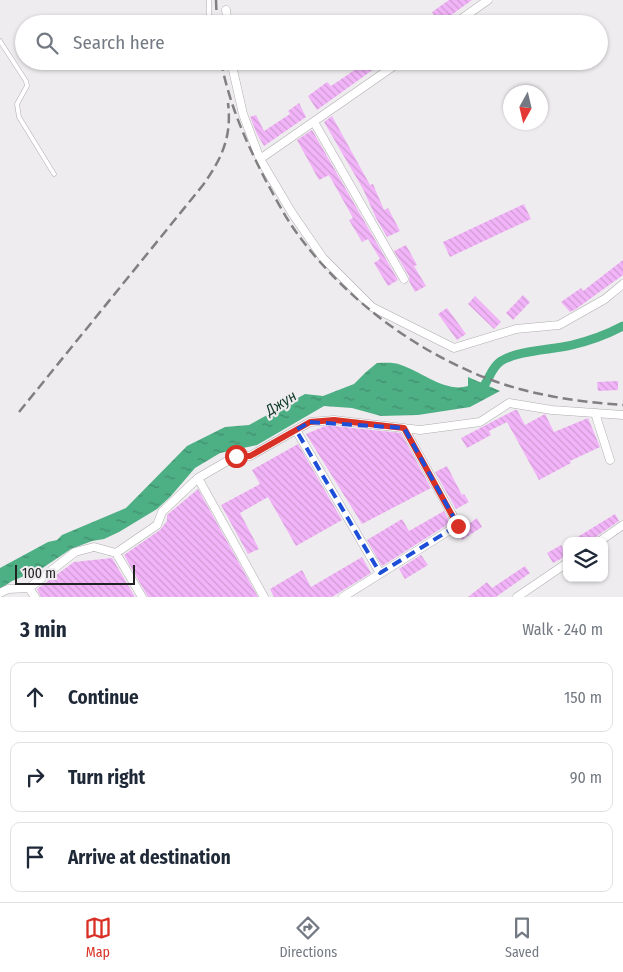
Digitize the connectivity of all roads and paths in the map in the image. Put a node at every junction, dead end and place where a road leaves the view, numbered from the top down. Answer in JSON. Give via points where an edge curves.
{"nodes":[{"id":1,"x":209,"y":0,"type":"edge"},
{"id":2,"x":488,"y":0,"type":"edge"},
{"id":3,"x":226,"y":10,"type":"dead end"},
{"id":4,"x":209,"y":15,"type":"edge"},
{"id":5,"x":227,"y":15,"type":"edge"},
{"id":6,"x":467,"y":15,"type":"edge"},
{"id":7,"x":0,"y":41,"type":"edge"},
{"id":8,"x":15,"y":64,"type":"edge"},
{"id":9,"x":19,"y":70,"type":"edge"},
{"id":10,"x":233,"y":70,"type":"edge"},
{"id":11,"x":388,"y":70,"type":"edge"},
{"id":12,"x":314,"y":122,"type":"junction"},
{"id":13,"x":260,"y":159,"type":"junction"},
{"id":14,"x":54,"y":174,"type":"dead end"},
{"id":15,"x":404,"y":279,"type":"dead end"},
{"id":16,"x":623,"y":284,"type":"edge"},
{"id":17,"x":595,"y":413,"type":"junction"},
{"id":18,"x":623,"y":414,"type":"edge"},
{"id":19,"x":404,"y":428,"type":"junction"},
{"id":20,"x":296,"y":430,"type":"junction"},
{"id":21,"x":610,"y":460,"type":"dead end"},
{"id":22,"x":198,"y":478,"type":"junction"},
{"id":23,"x":623,"y":525,"type":"edge"},
{"id":24,"x":606,"y":537,"type":"edge"},
{"id":25,"x":116,"y":553,"type":"junction"},
{"id":26,"x":563,"y":566,"type":"edge"},
{"id":27,"x":380,"y":574,"type":"junction"},
{"id":28,"x":29,"y":588,"type":"junction"},
{"id":29,"x":527,"y":590,"type":"junction"},
{"id":30,"x":0,"y":593,"type":"edge"},
{"id":31,"x":35,"y":597,"type":"edge"},
{"id":32,"x":142,"y":597,"type":"edge"},
{"id":33,"x":264,"y":597,"type":"edge"},
{"id":34,"x":344,"y":597,"type":"edge"},
{"id":35,"x":517,"y":597,"type":"edge"},
{"id":36,"x":532,"y":597,"type":"edge"}],
"edges":[{"from":1,"to":4,"type":"lane"},
{"from":2,"to":6,"type":"street"},
{"from":3,"to":5,"type":"street"},
{"from":7,"to":8,"type":"lane"},
{"from":9,"to":14,"type":"lane","via":[[27,86],[17,104],[19,117]]},
{"from":10,"to":13,"type":"street","via":[[243,114]]},
{"from":11,"to":12,"type":"street"},
{"from":12,"to":13,"type":"street"},
{"from":12,"to":15,"type":"street"},
{"from":13,"to":16,"type":"street","via":[[323,258],[372,307],[454,348],[516,329],[559,325],[605,299]]},
{"from":17,"to":18,"type":"street"},
{"from":17,"to":19,"type":"street","via":[[509,403],[480,422],[420,430]]},
{"from":17,"to":21,"type":"street"},
{"from":19,"to":20,"type":"street","via":[[334,420],[310,422]]},
{"from":19,"to":27,"type":"street","via":[[458,526]]},
{"from":20,"to":22,"type":"street","via":[[250,456],[236,456]]},
{"from":20,"to":27,"type":"street"},
{"from":22,"to":25,"type":"street","via":[[162,512],[157,524]]},
{"from":22,"to":33,"type":"street"},
{"from":23,"to":24,"type":"street"},
{"from":25,"to":28,"type":"street","via":[[94,547],[75,552]]},
{"from":25,"to":32,"type":"street"},
{"from":26,"to":29,"type":"street"},
{"from":27,"to":34,"type":"street"},
{"from":28,"to":30,"type":"street","via":[[8,589]]},
{"from":28,"to":31,"type":"street"},
{"from":29,"to":35,"type":"street"},
{"from":29,"to":36,"type":"street"}]}
